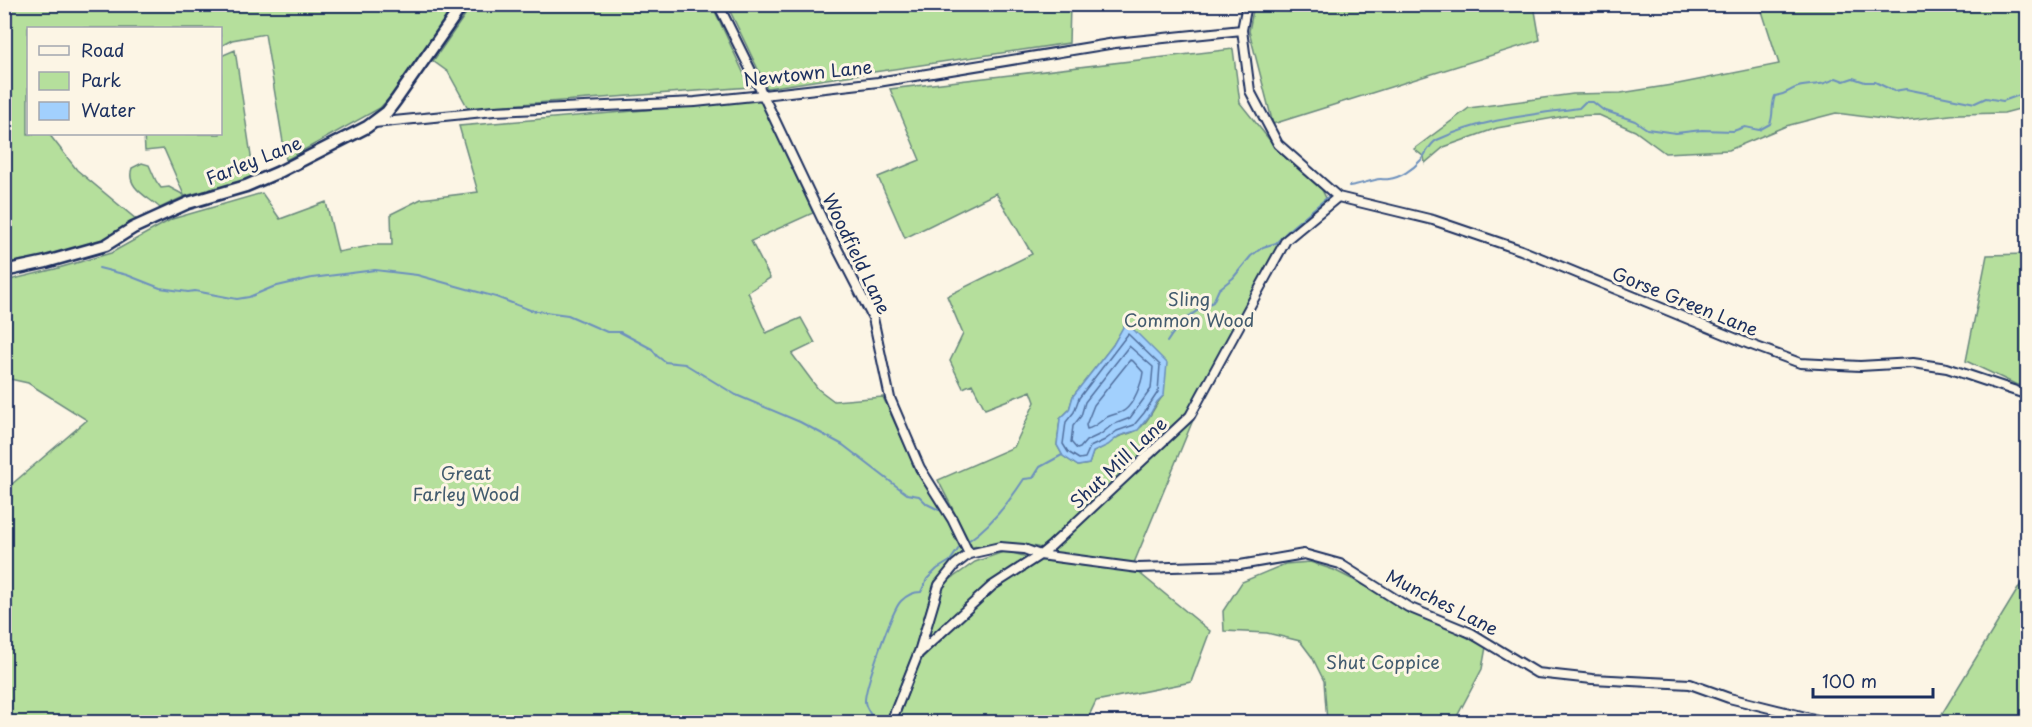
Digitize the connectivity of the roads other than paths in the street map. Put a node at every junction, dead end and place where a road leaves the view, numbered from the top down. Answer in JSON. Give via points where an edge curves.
{"nodes":[{"id":1,"x":463,"y":4,"type":"edge"},
{"id":2,"x":718,"y":4,"type":"edge"},
{"id":3,"x":1247,"y":4,"type":"edge"},
{"id":4,"x":1242,"y":30,"type":"junction"},
{"id":5,"x":763,"y":94,"type":"junction"},
{"id":6,"x":374,"y":123,"type":"junction"},
{"id":7,"x":1338,"y":197,"type":"junction"},
{"id":8,"x":4,"y":272,"type":"edge"},
{"id":9,"x":2028,"y":395,"type":"edge"},
{"id":10,"x":969,"y":554,"type":"junction"},
{"id":11,"x":1040,"y":555,"type":"junction"},
{"id":12,"x":918,"y":654,"type":"junction"},
{"id":13,"x":891,"y":723,"type":"edge"},
{"id":14,"x":1826,"y":723,"type":"edge"}],
"edges":[{"from":1,"to":6,"type":"street","name":"Farley Lane","via":[[414,76]]},
{"from":2,"to":5,"type":"street","name":"Woodfield Lane"},
{"from":3,"to":4,"type":"street"},
{"from":4,"to":5,"type":"street","name":"Newtown Lane","via":[[1114,43],[878,82]]},
{"from":4,"to":7,"type":"street","via":[[1250,91],[1278,144]]},
{"from":5,"to":6,"type":"street","name":"Newtown Lane","via":[[695,102],[494,111]]},
{"from":5,"to":10,"type":"street","name":"Woodfield Lane","via":[[873,318],[890,398],[920,468]]},
{"from":6,"to":8,"type":"street","name":"Farley Lane","via":[[279,172],[188,203],[132,228],[106,245]]},
{"from":7,"to":9,"type":"street","name":"Gorse Green Lane","via":[[1433,220],[1521,250],[1800,363],[1913,363],[1947,368]]},
{"from":7,"to":11,"type":"street","name":"Shut Mill Lane","via":[[1286,240],[1190,416]]},
{"from":10,"to":11,"type":"street","via":[[1000,547]]},
{"from":10,"to":12,"type":"street","via":[[939,585]]},
{"from":11,"to":12,"type":"street","name":"Shut Mill Lane","via":[[992,586]]},
{"from":11,"to":14,"type":"street","name":"Munches Lane","via":[[1138,568],[1240,565],[1304,554],[1340,564],[1408,607],[1471,633],[1537,673],[1690,684]]},
{"from":12,"to":13,"type":"street","name":"Shut Mill Lane"}]}
